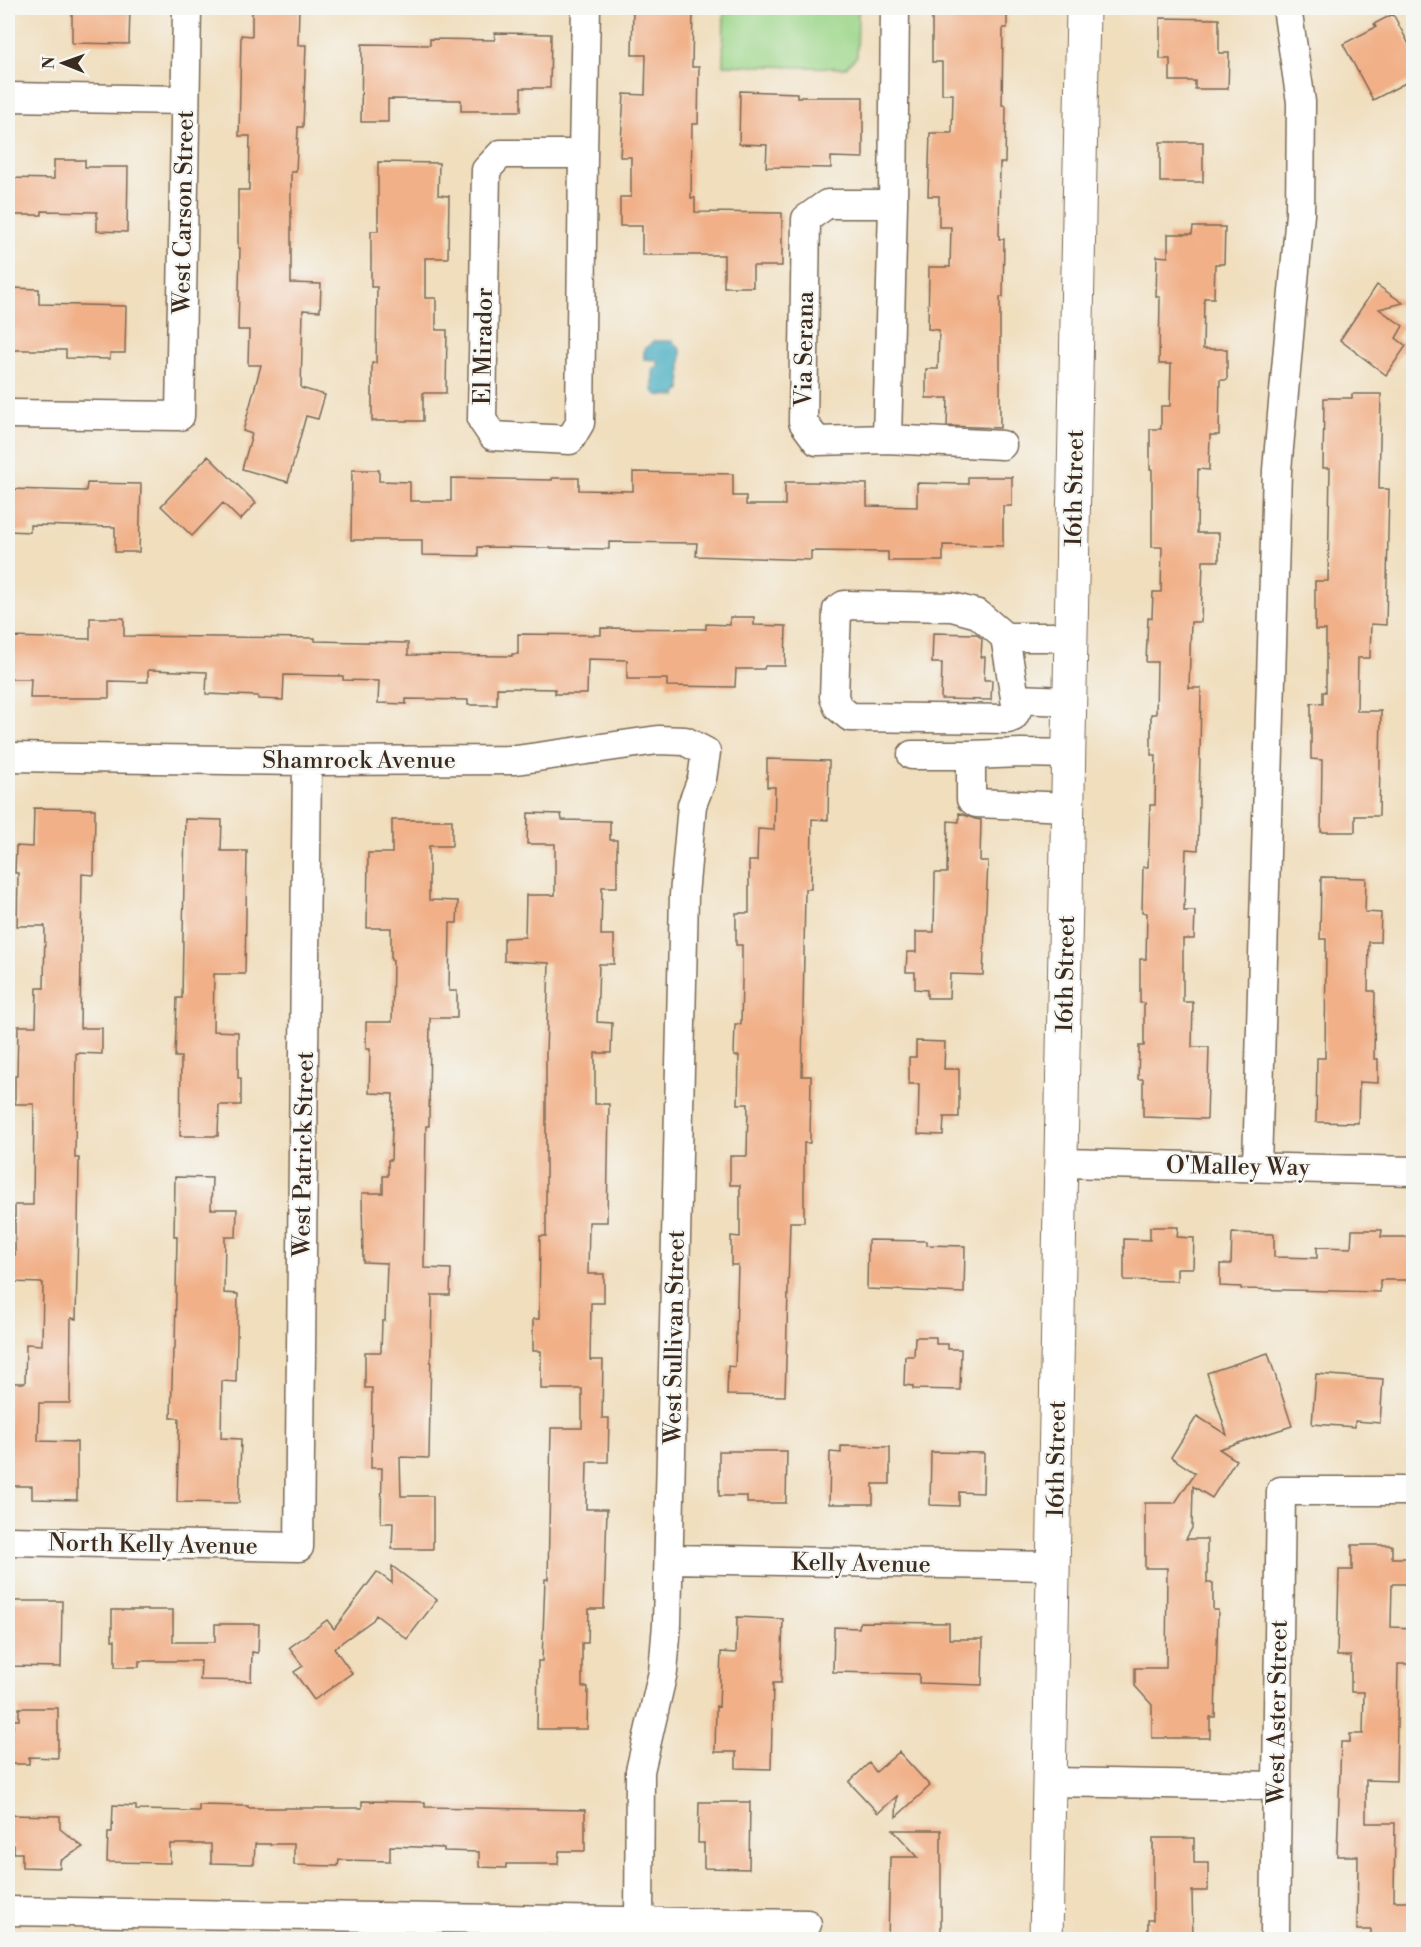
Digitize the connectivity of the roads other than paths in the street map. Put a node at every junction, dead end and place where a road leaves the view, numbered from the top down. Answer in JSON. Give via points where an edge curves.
{"nodes":[{"id":1,"x":187,"y":8,"type":"edge"},
{"id":2,"x":586,"y":8,"type":"edge"},
{"id":3,"x":895,"y":8,"type":"edge"},
{"id":4,"x":1083,"y":8,"type":"edge"},
{"id":5,"x":1287,"y":8,"type":"edge"},
{"id":6,"x":8,"y":97,"type":"edge"},
{"id":7,"x":185,"y":100,"type":"junction"},
{"id":8,"x":583,"y":154,"type":"junction"},
{"id":9,"x":893,"y":204,"type":"junction"},
{"id":10,"x":8,"y":414,"type":"edge"},
{"id":11,"x":887,"y":439,"type":"junction"},
{"id":12,"x":1002,"y":445,"type":"dead end"},
{"id":13,"x":1005,"y":637,"type":"junction"},
{"id":14,"x":1071,"y":637,"type":"junction"},
{"id":15,"x":1015,"y":699,"type":"junction"},
{"id":16,"x":1070,"y":700,"type":"junction"},
{"id":17,"x":706,"y":752,"type":"joint"},
{"id":18,"x":912,"y":754,"type":"dead end"},
{"id":19,"x":1070,"y":754,"type":"junction"},
{"id":20,"x":971,"y":755,"type":"junction"},
{"id":21,"x":8,"y":756,"type":"edge"},
{"id":22,"x":307,"y":761,"type":"junction"},
{"id":23,"x":1069,"y":807,"type":"junction"},
{"id":24,"x":1062,"y":1163,"type":"junction"},
{"id":25,"x":1257,"y":1166,"type":"junction"},
{"id":26,"x":1413,"y":1171,"type":"edge"},
{"id":27,"x":1413,"y":1491,"type":"edge"},
{"id":28,"x":8,"y":1541,"type":"edge"},
{"id":29,"x":299,"y":1547,"type":"joint"},
{"id":30,"x":669,"y":1559,"type":"junction"},
{"id":31,"x":1054,"y":1566,"type":"junction"},
{"id":32,"x":1050,"y":1782,"type":"junction"},
{"id":33,"x":1276,"y":1786,"type":"junction"},
{"id":34,"x":8,"y":1911,"type":"edge"},
{"id":35,"x":639,"y":1921,"type":"junction"},
{"id":36,"x":807,"y":1924,"type":"dead end"},
{"id":37,"x":1275,"y":1932,"type":"dead end"},
{"id":38,"x":1046,"y":1940,"type":"edge"}],
"edges":[{"from":1,"to":7,"type":"street","name":"West Carson Street"},
{"from":2,"to":8,"type":"street","name":"El Mirador"},
{"from":3,"to":9,"type":"street"},
{"from":4,"to":14,"type":"main road","name":"16th Street"},
{"from":5,"to":25,"type":"street","via":[[1301,102],[1300,214],[1276,470]]},
{"from":6,"to":7,"type":"street"},
{"from":7,"to":10,"type":"street","name":"West Carson Street","via":[[180,416]]},
{"from":8,"to":8,"type":"street","name":"El Mirador","via":[[580,423],[570,440],[493,436],[482,420],[486,170],[501,154]]},
{"from":9,"to":11,"type":"street"},
{"from":9,"to":11,"type":"street","name":"Via Serana","via":[[827,204],[806,219],[803,422],[817,441]]},
{"from":11,"to":12,"type":"street"},
{"from":13,"to":14,"type":"street"},
{"from":13,"to":15,"type":"street"},
{"from":13,"to":15,"type":"street","via":[[978,614],[952,607],[844,605],[837,610],[834,697],[838,707],[850,717],[1008,719],[1017,710]]},
{"from":14,"to":16,"type":"main road","name":"16th Street"},
{"from":15,"to":16,"type":"street"},
{"from":16,"to":19,"type":"main road","name":"16th Street"},
{"from":17,"to":22,"type":"street","name":"Shamrock Avenue","via":[[686,741],[658,740],[516,760]]},
{"from":17,"to":30,"type":"street","name":"West Sullivan Street","via":[[702,779],[692,805],[684,895]]},
{"from":18,"to":20,"type":"street"},
{"from":19,"to":20,"type":"street"},
{"from":19,"to":23,"type":"main road","name":"16th Street"},
{"from":20,"to":23,"type":"street","via":[[971,799],[975,803]]},
{"from":21,"to":22,"type":"street","name":"Shamrock Avenue"},
{"from":22,"to":29,"type":"street","name":"West Patrick Street"},
{"from":23,"to":24,"type":"main road","name":"16th Street"},
{"from":24,"to":25,"type":"street","name":"O'Malley Way"},
{"from":24,"to":31,"type":"main road","name":"16th Street"},
{"from":25,"to":26,"type":"street","name":"O'Malley Way"},
{"from":27,"to":33,"type":"street","name":"West Aster Street","via":[[1281,1491]]},
{"from":28,"to":29,"type":"street","name":"North Kelly Avenue"},
{"from":30,"to":31,"type":"street","name":"Kelly Avenue"},
{"from":30,"to":35,"type":"street","name":"West Sullivan Street","via":[[663,1672],[640,1771]]},
{"from":31,"to":32,"type":"main road","name":"16th Street"},
{"from":32,"to":33,"type":"street"},
{"from":32,"to":38,"type":"main road","name":"16th Street"},
{"from":33,"to":37,"type":"street","name":"West Aster Street"},
{"from":34,"to":35,"type":"street"},
{"from":35,"to":36,"type":"street"}]}
